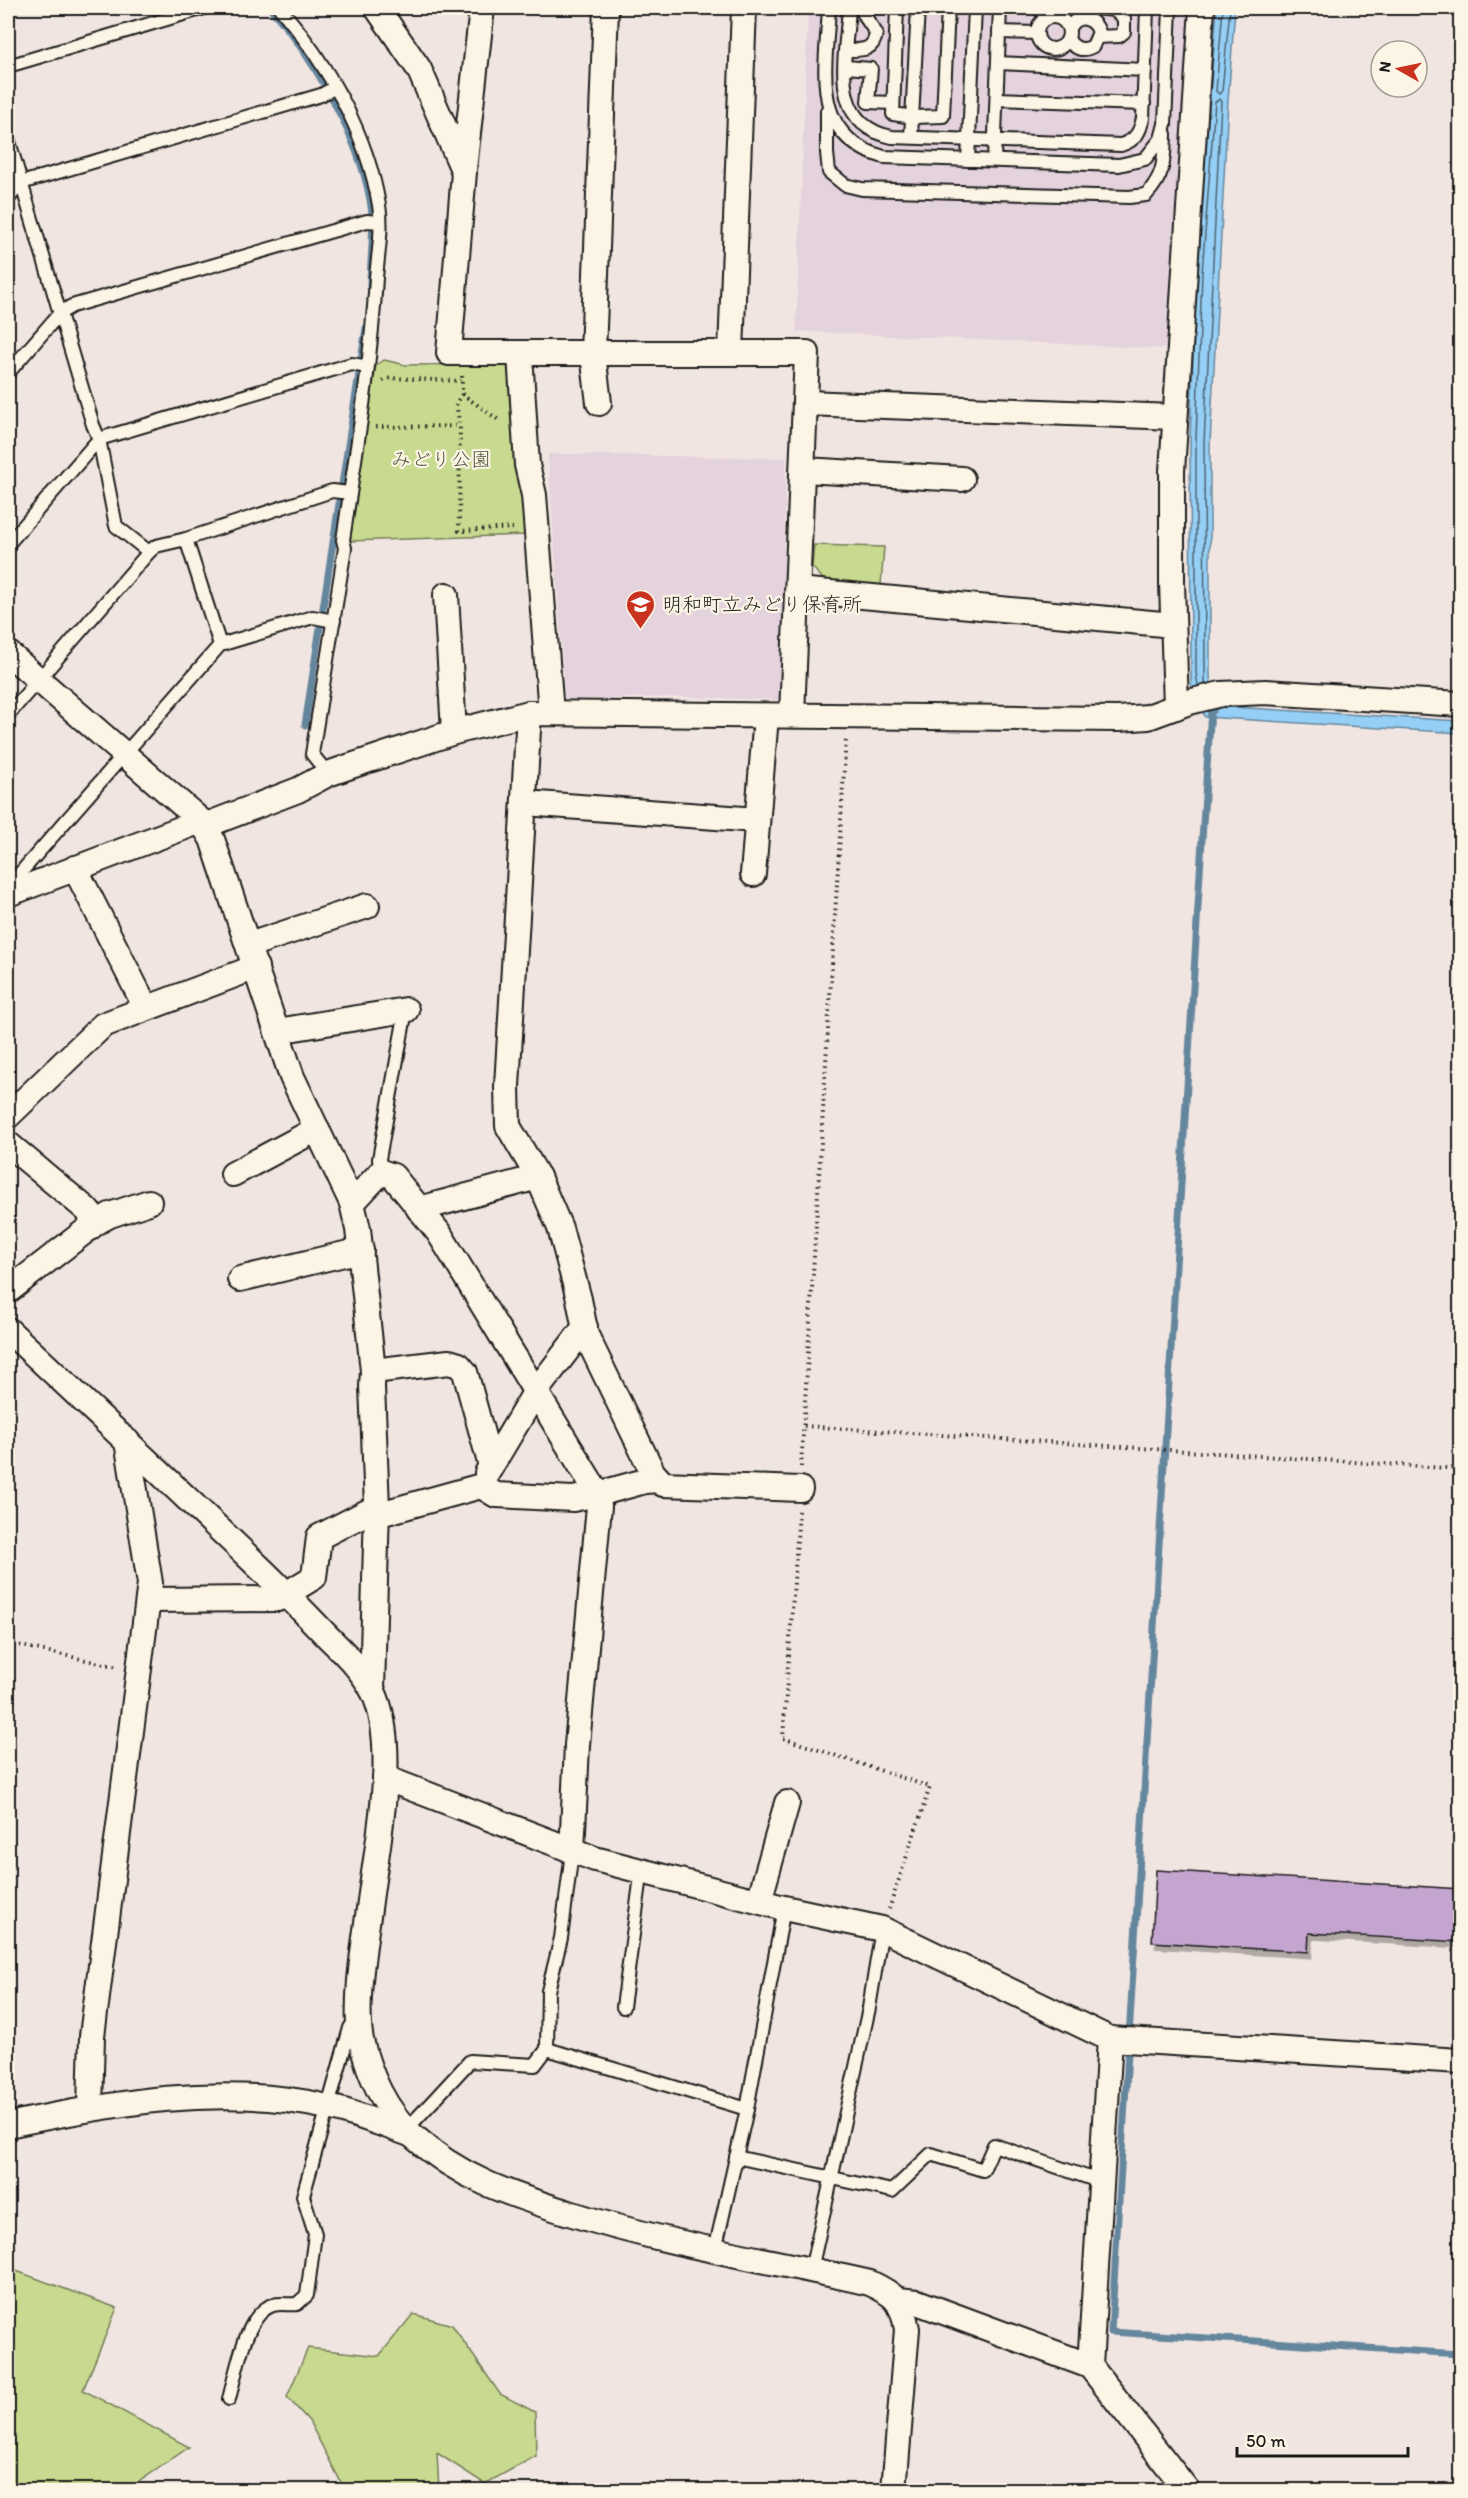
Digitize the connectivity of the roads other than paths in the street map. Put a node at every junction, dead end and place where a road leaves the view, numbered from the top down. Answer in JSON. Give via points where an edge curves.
{"nodes":[{"id":1,"x":204,"y":8,"type":"edge"},
{"id":2,"x":280,"y":8,"type":"edge"},
{"id":3,"x":377,"y":8,"type":"edge"},
{"id":4,"x":482,"y":8,"type":"edge"},
{"id":5,"x":606,"y":8,"type":"edge"},
{"id":6,"x":744,"y":8,"type":"edge"},
{"id":7,"x":829,"y":8,"type":"edge"},
{"id":8,"x":849,"y":8,"type":"edge"},
{"id":9,"x":864,"y":8,"type":"edge"},
{"id":10,"x":897,"y":8,"type":"edge"},
{"id":11,"x":918,"y":8,"type":"edge"},
{"id":12,"x":948,"y":8,"type":"edge"},
{"id":13,"x":975,"y":8,"type":"edge"},
{"id":14,"x":1000,"y":8,"type":"edge"},
{"id":15,"x":1094,"y":8,"type":"edge"},
{"id":16,"x":1148,"y":8,"type":"edge"},
{"id":17,"x":1170,"y":8,"type":"edge"},
{"id":18,"x":1202,"y":8,"type":"edge"},
{"id":19,"x":999,"y":32,"type":"junction"},
{"id":20,"x":1037,"y":33,"type":"junction"},
{"id":21,"x":1069,"y":33,"type":"junction"},
{"id":22,"x":1098,"y":37,"type":"junction"},
{"id":23,"x":847,"y":50,"type":"junction"},
{"id":24,"x":998,"y":63,"type":"junction"},
{"id":25,"x":8,"y":66,"type":"edge"},
{"id":26,"x":846,"y":67,"type":"junction"},
{"id":27,"x":1145,"y":70,"type":"junction"},
{"id":28,"x":334,"y":88,"type":"junction"},
{"id":29,"x":997,"y":99,"type":"junction"},
{"id":30,"x":827,"y":104,"type":"junction"},
{"id":31,"x":893,"y":104,"type":"junction"},
{"id":32,"x":1144,"y":104,"type":"junction"},
{"id":33,"x":914,"y":117,"type":"junction"},
{"id":34,"x":1165,"y":124,"type":"junction"},
{"id":35,"x":8,"y":138,"type":"edge"},
{"id":36,"x":911,"y":138,"type":"junction"},
{"id":37,"x":969,"y":140,"type":"junction"},
{"id":38,"x":995,"y":141,"type":"junction"},
{"id":39,"x":968,"y":160,"type":"junction"},
{"id":40,"x":994,"y":160,"type":"junction"},
{"id":41,"x":464,"y":172,"type":"junction"},
{"id":42,"x":21,"y":183,"type":"junction"},
{"id":43,"x":8,"y":199,"type":"edge"},
{"id":44,"x":374,"y":221,"type":"junction"},
{"id":45,"x":60,"y":313,"type":"junction"},
{"id":46,"x":731,"y":352,"type":"junction"},
{"id":47,"x":520,"y":354,"type":"junction"},
{"id":48,"x":593,"y":354,"type":"junction"},
{"id":49,"x":368,"y":367,"type":"junction"},
{"id":50,"x":8,"y":373,"type":"edge"},
{"id":51,"x":599,"y":403,"type":"dead end"},
{"id":52,"x":805,"y":403,"type":"junction"},
{"id":53,"x":1175,"y":417,"type":"junction"},
{"id":54,"x":99,"y":439,"type":"junction"},
{"id":55,"x":804,"y":470,"type":"junction"},
{"id":56,"x":963,"y":479,"type":"dead end"},
{"id":57,"x":350,"y":493,"type":"junction"},
{"id":58,"x":186,"y":539,"type":"junction"},
{"id":59,"x":8,"y":544,"type":"edge"},
{"id":60,"x":149,"y":552,"type":"junction"},
{"id":61,"x":798,"y":590,"type":"junction"},
{"id":62,"x":446,"y":595,"type":"dead end"},
{"id":63,"x":334,"y":621,"type":"junction"},
{"id":64,"x":1173,"y":625,"type":"junction"},
{"id":65,"x":220,"y":645,"type":"junction"},
{"id":66,"x":8,"y":653,"type":"edge"},
{"id":67,"x":38,"y":680,"type":"junction"},
{"id":68,"x":1183,"y":704,"type":"junction"},
{"id":69,"x":1461,"y":704,"type":"edge"},
{"id":70,"x":540,"y":713,"type":"junction"},
{"id":71,"x":8,"y":715,"type":"edge"},
{"id":72,"x":766,"y":716,"type":"junction"},
{"id":73,"x":792,"y":716,"type":"junction"},
{"id":74,"x":454,"y":732,"type":"junction"},
{"id":75,"x":124,"y":753,"type":"junction"},
{"id":76,"x":328,"y":774,"type":"junction"},
{"id":77,"x":525,"y":803,"type":"junction"},
{"id":78,"x":757,"y":820,"type":"junction"},
{"id":79,"x":202,"y":824,"type":"junction"},
{"id":80,"x":75,"y":868,"type":"junction"},
{"id":81,"x":753,"y":874,"type":"dead end"},
{"id":82,"x":8,"y":887,"type":"edge"},
{"id":83,"x":8,"y":894,"type":"edge"},
{"id":84,"x":368,"y":906,"type":"dead end"},
{"id":85,"x":253,"y":956,"type":"junction"},
{"id":86,"x":146,"y":1008,"type":"junction"},
{"id":87,"x":406,"y":1010,"type":"joint"},
{"id":88,"x":277,"y":1031,"type":"junction"},
{"id":89,"x":8,"y":1116,"type":"edge"},
{"id":90,"x":317,"y":1129,"type":"junction"},
{"id":91,"x":8,"y":1144,"type":"edge"},
{"id":92,"x":381,"y":1172,"type":"junction"},
{"id":93,"x":234,"y":1174,"type":"dead end"},
{"id":94,"x":538,"y":1177,"type":"junction"},
{"id":95,"x":149,"y":1202,"type":"dead end"},
{"id":96,"x":352,"y":1203,"type":"junction"},
{"id":97,"x":419,"y":1209,"type":"junction"},
{"id":98,"x":97,"y":1222,"type":"junction"},
{"id":99,"x":361,"y":1250,"type":"junction"},
{"id":100,"x":240,"y":1279,"type":"dead end"},
{"id":101,"x":8,"y":1291,"type":"edge"},
{"id":102,"x":585,"y":1327,"type":"junction"},
{"id":103,"x":8,"y":1330,"type":"edge"},
{"id":104,"x":373,"y":1371,"type":"junction"},
{"id":105,"x":536,"y":1391,"type":"junction"},
{"id":106,"x":127,"y":1441,"type":"junction"},
{"id":107,"x":486,"y":1476,"type":"junction"},
{"id":108,"x":659,"y":1480,"type":"junction"},
{"id":109,"x":800,"y":1489,"type":"road end"},
{"id":110,"x":598,"y":1494,"type":"junction"},
{"id":111,"x":377,"y":1511,"type":"junction"},
{"id":112,"x":288,"y":1595,"type":"junction"},
{"id":113,"x":148,"y":1600,"type":"junction"},
{"id":114,"x":372,"y":1689,"type":"junction"},
{"id":115,"x":385,"y":1778,"type":"junction"},
{"id":116,"x":787,"y":1803,"type":"dead end"},
{"id":117,"x":572,"y":1852,"type":"junction"},
{"id":118,"x":642,"y":1869,"type":"junction"},
{"id":119,"x":759,"y":1901,"type":"junction"},
{"id":120,"x":784,"y":1908,"type":"junction"},
{"id":121,"x":882,"y":1929,"type":"junction"},
{"id":122,"x":623,"y":2007,"type":"dead end"},
{"id":123,"x":359,"y":2016,"type":"junction"},
{"id":124,"x":1111,"y":2039,"type":"junction"},
{"id":125,"x":547,"y":2049,"type":"junction"},
{"id":126,"x":1461,"y":2061,"type":"edge"},
{"id":127,"x":329,"y":2107,"type":"junction"},
{"id":128,"x":90,"y":2108,"type":"junction"},
{"id":129,"x":747,"y":2109,"type":"junction"},
{"id":130,"x":8,"y":2125,"type":"edge"},
{"id":131,"x":408,"y":2132,"type":"junction"},
{"id":132,"x":736,"y":2157,"type":"junction"},
{"id":133,"x":832,"y":2176,"type":"junction"},
{"id":134,"x":1101,"y":2182,"type":"junction"},
{"id":135,"x":715,"y":2250,"type":"junction"},
{"id":136,"x":811,"y":2270,"type":"junction"},
{"id":137,"x":898,"y":2300,"type":"junction"},
{"id":138,"x":1090,"y":2366,"type":"junction"},
{"id":139,"x":229,"y":2399,"type":"dead end"},
{"id":140,"x":894,"y":2490,"type":"edge"},
{"id":141,"x":1187,"y":2490,"type":"edge"}],
"edges":[{"from":1,"to":25,"type":"lane"},
{"from":2,"to":28,"type":"lane","via":[[311,48]]},
{"from":3,"to":41,"type":"street","via":[[419,69]]},
{"from":4,"to":41,"type":"street"},
{"from":5,"to":48,"type":"street"},
{"from":6,"to":46,"type":"street"},
{"from":7,"to":30,"type":"lane"},
{"from":8,"to":23,"type":"lane"},
{"from":9,"to":23,"type":"lane","via":[[864,15],[876,33],[875,42],[863,50]]},
{"from":10,"to":31,"type":"lane"},
{"from":11,"to":33,"type":"lane"},
{"from":12,"to":33,"type":"lane","via":[[943,116]]},
{"from":13,"to":37,"type":"lane"},
{"from":14,"to":19,"type":"lane"},
{"from":15,"to":22,"type":"lane","via":[[1114,10],[1124,18],[1124,32],[1119,36]]},
{"from":16,"to":27,"type":"lane"},
{"from":17,"to":34,"type":"lane"},
{"from":18,"to":53,"type":"street"},
{"from":19,"to":20,"type":"lane"},
{"from":19,"to":24,"type":"lane"},
{"from":20,"to":21,"type":"lane","via":[[1040,23],[1048,17],[1058,18]]},
{"from":20,"to":21,"type":"lane","via":[[1041,44],[1050,49],[1061,47]]},
{"from":21,"to":22,"type":"lane","via":[[1074,47],[1084,50],[1093,46]]},
{"from":21,"to":22,"type":"lane","via":[[1076,20],[1085,18],[1095,23]]},
{"from":23,"to":26,"type":"lane"},
{"from":24,"to":27,"type":"lane"},
{"from":24,"to":29,"type":"lane"},
{"from":26,"to":31,"type":"lane","via":[[871,69],[868,102]]},
{"from":26,"to":36,"type":"lane","via":[[845,96],[856,118],[876,134]]},
{"from":27,"to":32,"type":"lane"},
{"from":28,"to":42,"type":"lane"},
{"from":28,"to":44,"type":"lane","via":[[366,152],[379,206]]},
{"from":29,"to":32,"type":"lane"},
{"from":29,"to":38,"type":"lane"},
{"from":30,"to":34,"type":"lane","via":[[829,172],[845,185],[862,189],[1146,195],[1158,182],[1164,162]]},
{"from":30,"to":39,"type":"lane","via":[[839,130],[866,153]]},
{"from":31,"to":33,"type":"lane","via":[[893,114]]},
{"from":32,"to":38,"type":"lane","via":[[1142,127],[1134,140],[1121,145]]},
{"from":33,"to":36,"type":"lane"},
{"from":34,"to":40,"type":"lane","via":[[1153,152],[1134,164]]},
{"from":35,"to":42,"type":"lane"},
{"from":36,"to":37,"type":"lane"},
{"from":37,"to":38,"type":"lane"},
{"from":37,"to":39,"type":"lane"},
{"from":38,"to":40,"type":"lane"},
{"from":39,"to":40,"type":"lane"},
{"from":41,"to":47,"type":"street","via":[[449,353]]},
{"from":42,"to":43,"type":"lane"},
{"from":42,"to":45,"type":"lane"},
{"from":44,"to":45,"type":"lane","via":[[72,306]]},
{"from":44,"to":49,"type":"lane","via":[[373,324]]},
{"from":45,"to":50,"type":"lane"},
{"from":45,"to":54,"type":"lane"},
{"from":46,"to":48,"type":"street"},
{"from":46,"to":52,"type":"street","via":[[807,354]]},
{"from":47,"to":48,"type":"street"},
{"from":47,"to":70,"type":"street","via":[[527,465],[534,495]]},
{"from":48,"to":51,"type":"street"},
{"from":49,"to":54,"type":"lane","via":[[352,364]]},
{"from":49,"to":57,"type":"lane"},
{"from":52,"to":53,"type":"street"},
{"from":52,"to":55,"type":"street"},
{"from":53,"to":64,"type":"street","via":[[1171,504]]},
{"from":54,"to":59,"type":"lane"},
{"from":54,"to":60,"type":"lane","via":[[116,526]]},
{"from":55,"to":56,"type":"street"},
{"from":55,"to":61,"type":"street"},
{"from":57,"to":58,"type":"lane","via":[[332,491]]},
{"from":57,"to":63,"type":"lane"},
{"from":58,"to":60,"type":"lane","via":[[156,546]]},
{"from":58,"to":65,"type":"lane"},
{"from":60,"to":67,"type":"lane"},
{"from":61,"to":64,"type":"street"},
{"from":61,"to":73,"type":"street"},
{"from":62,"to":74,"type":"street"},
{"from":63,"to":65,"type":"lane","via":[[313,617]]},
{"from":63,"to":76,"type":"lane","via":[[312,754]]},
{"from":64,"to":68,"type":"street"},
{"from":65,"to":75,"type":"lane"},
{"from":66,"to":67,"type":"street"},
{"from":67,"to":71,"type":"lane"},
{"from":67,"to":75,"type":"street"},
{"from":68,"to":69,"type":"street","via":[[1221,694],[1265,692]]},
{"from":68,"to":73,"type":"street","via":[[1149,717],[1118,719]]},
{"from":70,"to":72,"type":"street"},
{"from":70,"to":74,"type":"street"},
{"from":70,"to":77,"type":"street"},
{"from":72,"to":73,"type":"street"},
{"from":72,"to":78,"type":"street"},
{"from":74,"to":76,"type":"street"},
{"from":75,"to":79,"type":"street"},
{"from":75,"to":82,"type":"lane"},
{"from":76,"to":79,"type":"street","via":[[298,790]]},
{"from":77,"to":78,"type":"street"},
{"from":77,"to":94,"type":"street","via":[[507,1126]]},
{"from":78,"to":81,"type":"street"},
{"from":79,"to":80,"type":"street"},
{"from":79,"to":85,"type":"street","via":[[212,839]]},
{"from":80,"to":83,"type":"street"},
{"from":80,"to":86,"type":"street"},
{"from":84,"to":85,"type":"street"},
{"from":85,"to":86,"type":"street"},
{"from":85,"to":88,"type":"street"},
{"from":86,"to":89,"type":"street","via":[[103,1025]]},
{"from":87,"to":88,"type":"street"},
{"from":87,"to":92,"type":"lane","via":[[379,1159]]},
{"from":88,"to":90,"type":"street","via":[[292,1077]]},
{"from":90,"to":93,"type":"street"},
{"from":90,"to":96,"type":"street"},
{"from":91,"to":98,"type":"street"},
{"from":92,"to":96,"type":"street"},
{"from":92,"to":97,"type":"street","via":[[393,1176]]},
{"from":94,"to":97,"type":"street"},
{"from":94,"to":102,"type":"street","via":[[560,1228]]},
{"from":95,"to":98,"type":"street"},
{"from":96,"to":99,"type":"street"},
{"from":97,"to":105,"type":"street","via":[[439,1233]]},
{"from":98,"to":101,"type":"street"},
{"from":99,"to":100,"type":"street"},
{"from":99,"to":104,"type":"street"},
{"from":102,"to":105,"type":"street"},
{"from":102,"to":108,"type":"street"},
{"from":103,"to":106,"type":"street"},
{"from":104,"to":107,"type":"street","via":[[449,1362],[459,1365],[465,1372]]},
{"from":104,"to":111,"type":"street"},
{"from":105,"to":107,"type":"street"},
{"from":105,"to":110,"type":"street"},
{"from":106,"to":112,"type":"street"},
{"from":106,"to":113,"type":"street","via":[[150,1583]]},
{"from":107,"to":110,"type":"street","via":[[496,1495],[573,1499]]},
{"from":107,"to":111,"type":"street"},
{"from":108,"to":109,"type":"street","via":[[663,1484]]},
{"from":108,"to":110,"type":"street"},
{"from":110,"to":117,"type":"street"},
{"from":111,"to":112,"type":"street","via":[[319,1537],[314,1577]]},
{"from":111,"to":114,"type":"street"},
{"from":112,"to":113,"type":"street","via":[[278,1599]]},
{"from":112,"to":114,"type":"street","via":[[356,1665]]},
{"from":113,"to":128,"type":"street","via":[[92,2036]]},
{"from":114,"to":115,"type":"street","via":[[381,1712],[386,1744]]},
{"from":115,"to":117,"type":"street"},
{"from":115,"to":123,"type":"street"},
{"from":116,"to":119,"type":"street"},
{"from":117,"to":118,"type":"street"},
{"from":117,"to":125,"type":"lane","via":[[561,1938],[548,1991]]},
{"from":118,"to":119,"type":"street"},
{"from":118,"to":122,"type":"lane"},
{"from":119,"to":120,"type":"street"},
{"from":120,"to":121,"type":"street"},
{"from":120,"to":129,"type":"lane"},
{"from":121,"to":124,"type":"street"},
{"from":121,"to":133,"type":"lane","via":[[867,2019]]},
{"from":123,"to":127,"type":"lane","via":[[350,2028]]},
{"from":123,"to":131,"type":"street","via":[[361,2039],[373,2077],[387,2107]]},
{"from":124,"to":126,"type":"street"},
{"from":124,"to":134,"type":"street"},
{"from":125,"to":129,"type":"lane"},
{"from":125,"to":131,"type":"lane","via":[[535,2065],[470,2061]]},
{"from":127,"to":128,"type":"street","via":[[259,2097],[198,2096]]},
{"from":127,"to":131,"type":"street"},
{"from":127,"to":139,"type":"lane","via":[[303,2196],[315,2234],[307,2295],[297,2304],[273,2305],[258,2315],[247,2334]]},
{"from":128,"to":130,"type":"street"},
{"from":129,"to":132,"type":"lane"},
{"from":131,"to":135,"type":"street","via":[[479,2182],[504,2192],[630,2232]]},
{"from":132,"to":133,"type":"lane"},
{"from":132,"to":135,"type":"lane"},
{"from":133,"to":134,"type":"lane","via":[[892,2191],[931,2154],[983,2170],[994,2145]]},
{"from":133,"to":136,"type":"lane"},
{"from":134,"to":138,"type":"street"},
{"from":135,"to":136,"type":"street"},
{"from":136,"to":137,"type":"street","via":[[870,2283]]},
{"from":137,"to":138,"type":"street","via":[[917,2302]]},
{"from":137,"to":140,"type":"street","via":[[907,2330]]},
{"from":138,"to":141,"type":"street"}]}
